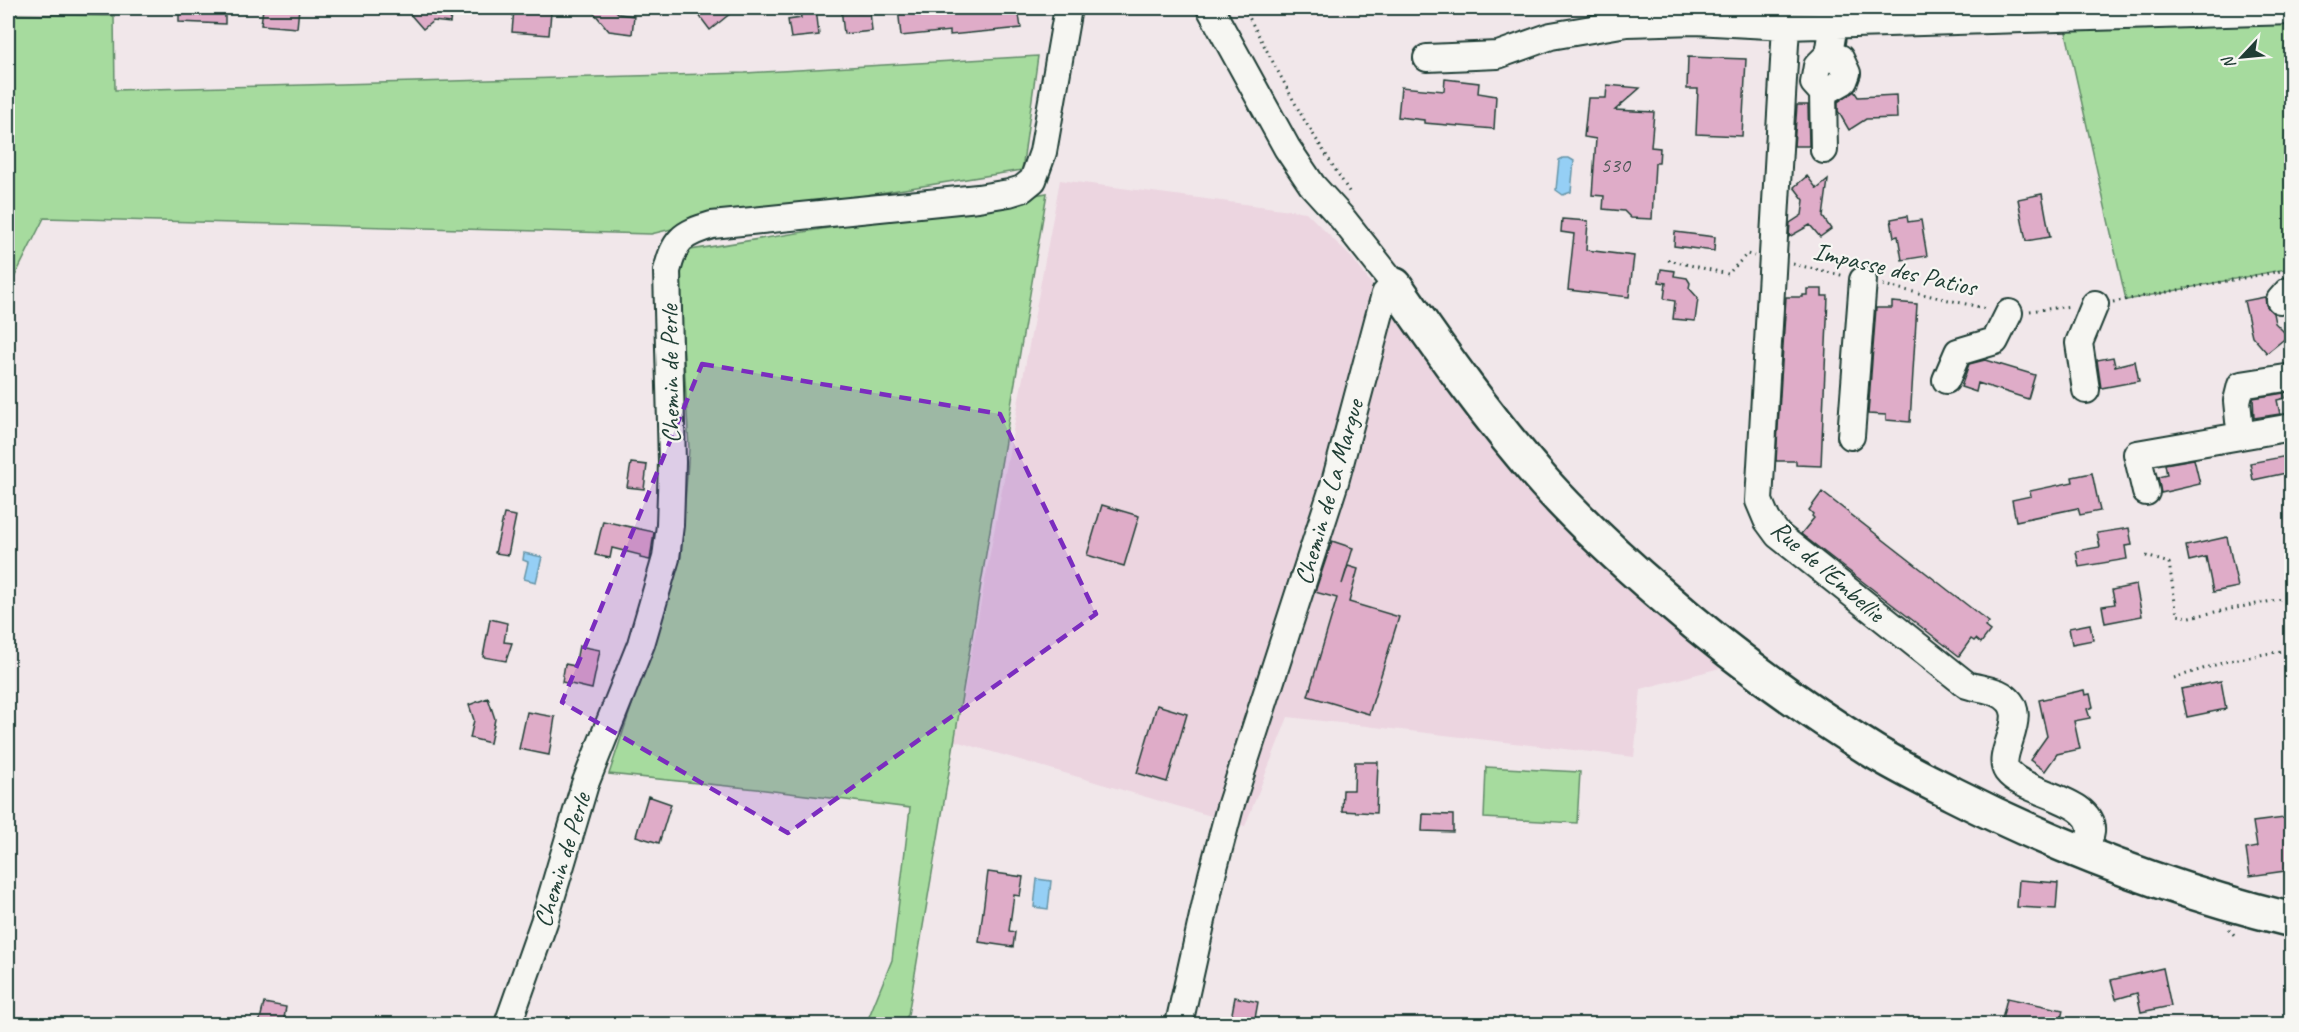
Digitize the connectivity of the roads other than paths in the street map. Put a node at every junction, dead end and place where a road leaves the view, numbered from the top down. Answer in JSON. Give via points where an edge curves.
{"nodes":[{"id":1,"x":1068,"y":8,"type":"edge"},
{"id":2,"x":1210,"y":8,"type":"edge"},
{"id":3,"x":2292,"y":11,"type":"edge"},
{"id":4,"x":1834,"y":24,"type":"junction"},
{"id":5,"x":1786,"y":26,"type":"junction"},
{"id":6,"x":1427,"y":58,"type":"dead end"},
{"id":7,"x":1824,"y":150,"type":"dead end"},
{"id":8,"x":1863,"y":280,"type":"road end"},
{"id":9,"x":1395,"y":285,"type":"junction"},
{"id":10,"x":2095,"y":304,"type":"road end"},
{"id":11,"x":2008,"y":313,"type":"road end"},
{"id":12,"x":2292,"y":377,"type":"edge"},
{"id":13,"x":1947,"y":380,"type":"dead end"},
{"id":14,"x":2086,"y":390,"type":"dead end"},
{"id":15,"x":2239,"y":422,"type":"dead end"},
{"id":16,"x":2292,"y":427,"type":"edge"},
{"id":17,"x":1851,"y":436,"type":"dead end"},
{"id":18,"x":2146,"y":492,"type":"dead end"},
{"id":19,"x":2084,"y":854,"type":"junction"},
{"id":20,"x":2292,"y":920,"type":"edge"},
{"id":21,"x":508,"y":1024,"type":"edge"},
{"id":22,"x":1179,"y":1024,"type":"edge"}],
"edges":[{"from":1,"to":21,"type":"street","name":"Chemin de Perle","via":[[1043,152],[1033,180],[1022,189],[978,198],[712,225],[680,238],[672,250],[667,271],[672,462],[666,558],[641,644],[585,784],[544,922]]},
{"from":2,"to":9,"type":"street","via":[[1287,148],[1312,185]]},
{"from":3,"to":4,"type":"street"},
{"from":4,"to":5,"type":"street"},
{"from":4,"to":7,"type":"street","via":[[1829,54],[1840,58],[1847,73],[1844,81],[1823,93]]},
{"from":5,"to":6,"type":"street","via":[[1696,21],[1627,23],[1551,36],[1498,55]]},
{"from":5,"to":19,"type":"street","name":"Rue de l'Embellie","via":[[1760,501],[1778,535],[1966,686],[1998,693],[2010,705],[2016,719],[2004,766],[2019,783],[2083,811],[2091,831]]},
{"from":8,"to":17,"type":"street"},
{"from":9,"to":19,"type":"main road","via":[[1479,404],[1546,484],[1615,555],[1701,629],[1785,693],[1875,752],[2001,818]]},
{"from":9,"to":22,"type":"street","name":"Chemin de La Margue","via":[[1385,294],[1335,482],[1230,807]]},
{"from":10,"to":14,"type":"street","via":[[2079,342]]},
{"from":11,"to":13,"type":"street","via":[[1995,341],[1958,352]]},
{"from":12,"to":15,"type":"street","via":[[2241,385],[2237,401]]},
{"from":16,"to":18,"type":"street","via":[[2137,454]]},
{"from":19,"to":20,"type":"main road","via":[[2207,898]]}]}
